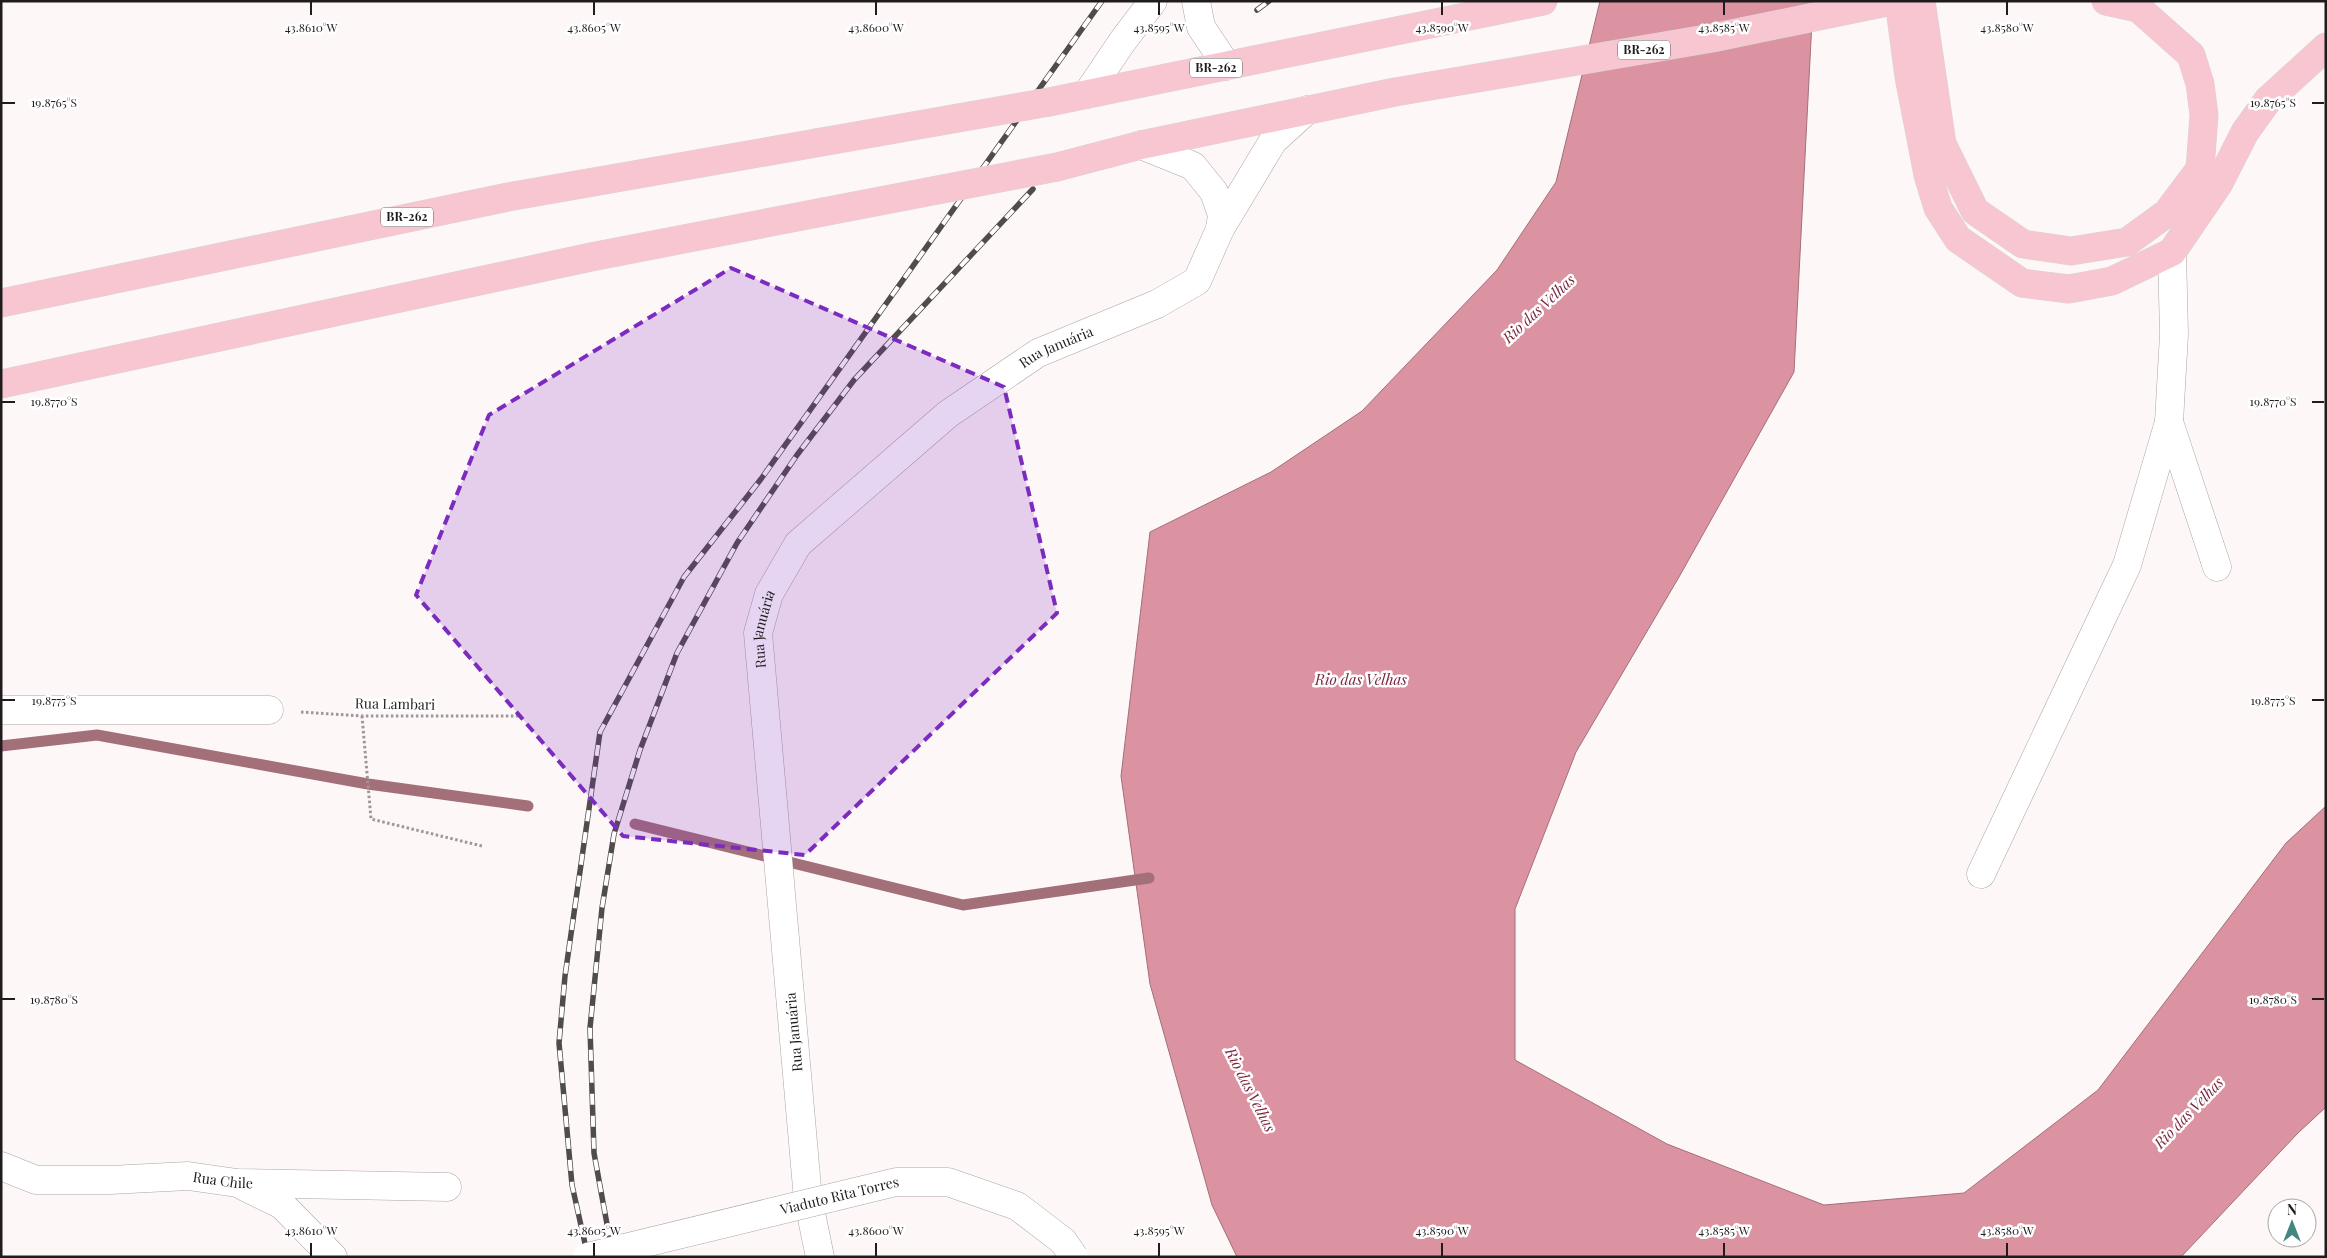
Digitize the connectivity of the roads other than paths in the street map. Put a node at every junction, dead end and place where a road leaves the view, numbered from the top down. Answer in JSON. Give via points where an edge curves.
{"nodes":[{"id":1,"x":1153,"y":1,"type":"edge"},
{"id":2,"x":1196,"y":1,"type":"edge"},
{"id":3,"x":1542,"y":1,"type":"edge"},
{"id":4,"x":1892,"y":1,"type":"edge"},
{"id":5,"x":1899,"y":1,"type":"edge"},
{"id":6,"x":1921,"y":1,"type":"edge"},
{"id":7,"x":2106,"y":1,"type":"edge"},
{"id":8,"x":2326,"y":47,"type":"edge"},
{"id":9,"x":1227,"y":66,"type":"junction"},
{"id":10,"x":1087,"y":94,"type":"junction"},
{"id":11,"x":1307,"y":110,"type":"junction"},
{"id":12,"x":1142,"y":145,"type":"junction"},
{"id":13,"x":1220,"y":230,"type":"junction"},
{"id":14,"x":2172,"y":252,"type":"junction"},
{"id":15,"x":1,"y":303,"type":"edge"},
{"id":16,"x":1,"y":384,"type":"edge"},
{"id":17,"x":2169,"y":422,"type":"junction"},
{"id":18,"x":2217,"y":566,"type":"dead end"},
{"id":19,"x":1,"y":710,"type":"edge"},
{"id":20,"x":269,"y":710,"type":"road end"},
{"id":21,"x":1980,"y":874,"type":"dead end"},
{"id":22,"x":1,"y":1166,"type":"edge"},
{"id":23,"x":238,"y":1183,"type":"junction"},
{"id":24,"x":447,"y":1187,"type":"dead end"},
{"id":25,"x":316,"y":1247,"type":"edge"},
{"id":26,"x":333,"y":1257,"type":"edge"},
{"id":27,"x":587,"y":1257,"type":"edge"},
{"id":28,"x":820,"y":1257,"type":"edge"},
{"id":29,"x":1074,"y":1257,"type":"edge"}],
"edges":[{"from":1,"to":10,"type":"street"},
{"from":2,"to":9,"type":"street","via":[[1201,28]]},
{"from":3,"to":9,"type":"main road","number":"BR-262"},
{"from":4,"to":11,"type":"main road","number":"BR-262","via":[[1712,38]]},
{"from":5,"to":14,"type":"main road","via":[[1909,77],[1928,175],[1938,208],[1958,239],[2022,283],[2069,289],[2112,282]]},
{"from":6,"to":7,"type":"main road","via":[[1942,144],[1975,211],[2023,244],[2071,251],[2127,242],[2167,213],[2200,168],[2204,115],[2200,84],[2191,55],[2138,8]]},
{"from":8,"to":14,"type":"main road","via":[[2268,100],[2244,132],[2218,183]]},
{"from":9,"to":10,"type":"main road","number":"BR-262"},
{"from":10,"to":15,"type":"main road","number":"BR-262","bridge":true,"via":[[508,197]]},
{"from":11,"to":12,"type":"main road","number":"BR-262"},
{"from":11,"to":13,"type":"street","name":"Rua Januária","via":[[1273,141]]},
{"from":12,"to":13,"type":"street","name":"Rua Januária","via":[[1193,166],[1214,192],[1222,214]]},
{"from":12,"to":16,"type":"main road","number":"BR-262","bridge":true,"via":[[1057,167],[591,257]]},
{"from":13,"to":28,"type":"street","name":"Rua Januária","via":[[1197,281],[1157,304],[1038,353],[948,414],[798,544],[769,594],[758,634],[808,1199]]},
{"from":14,"to":17,"type":"street","via":[[2174,343]]},
{"from":17,"to":18,"type":"street"},
{"from":17,"to":21,"type":"street","via":[[2128,565]]},
{"from":19,"to":20,"type":"street"},
{"from":22,"to":23,"type":"street","name":"Rua Chile","via":[[36,1180],[188,1176]]},
{"from":23,"to":24,"type":"street","name":"Rua Chile"},
{"from":23,"to":25,"type":"street","via":[[282,1205]]},
{"from":25,"to":26,"type":"street"},
{"from":27,"to":29,"type":"street","name":"Viaduto Rita Torres","bridge":true,"via":[[896,1182],[948,1182],[1017,1206],[1063,1241]]}]}
